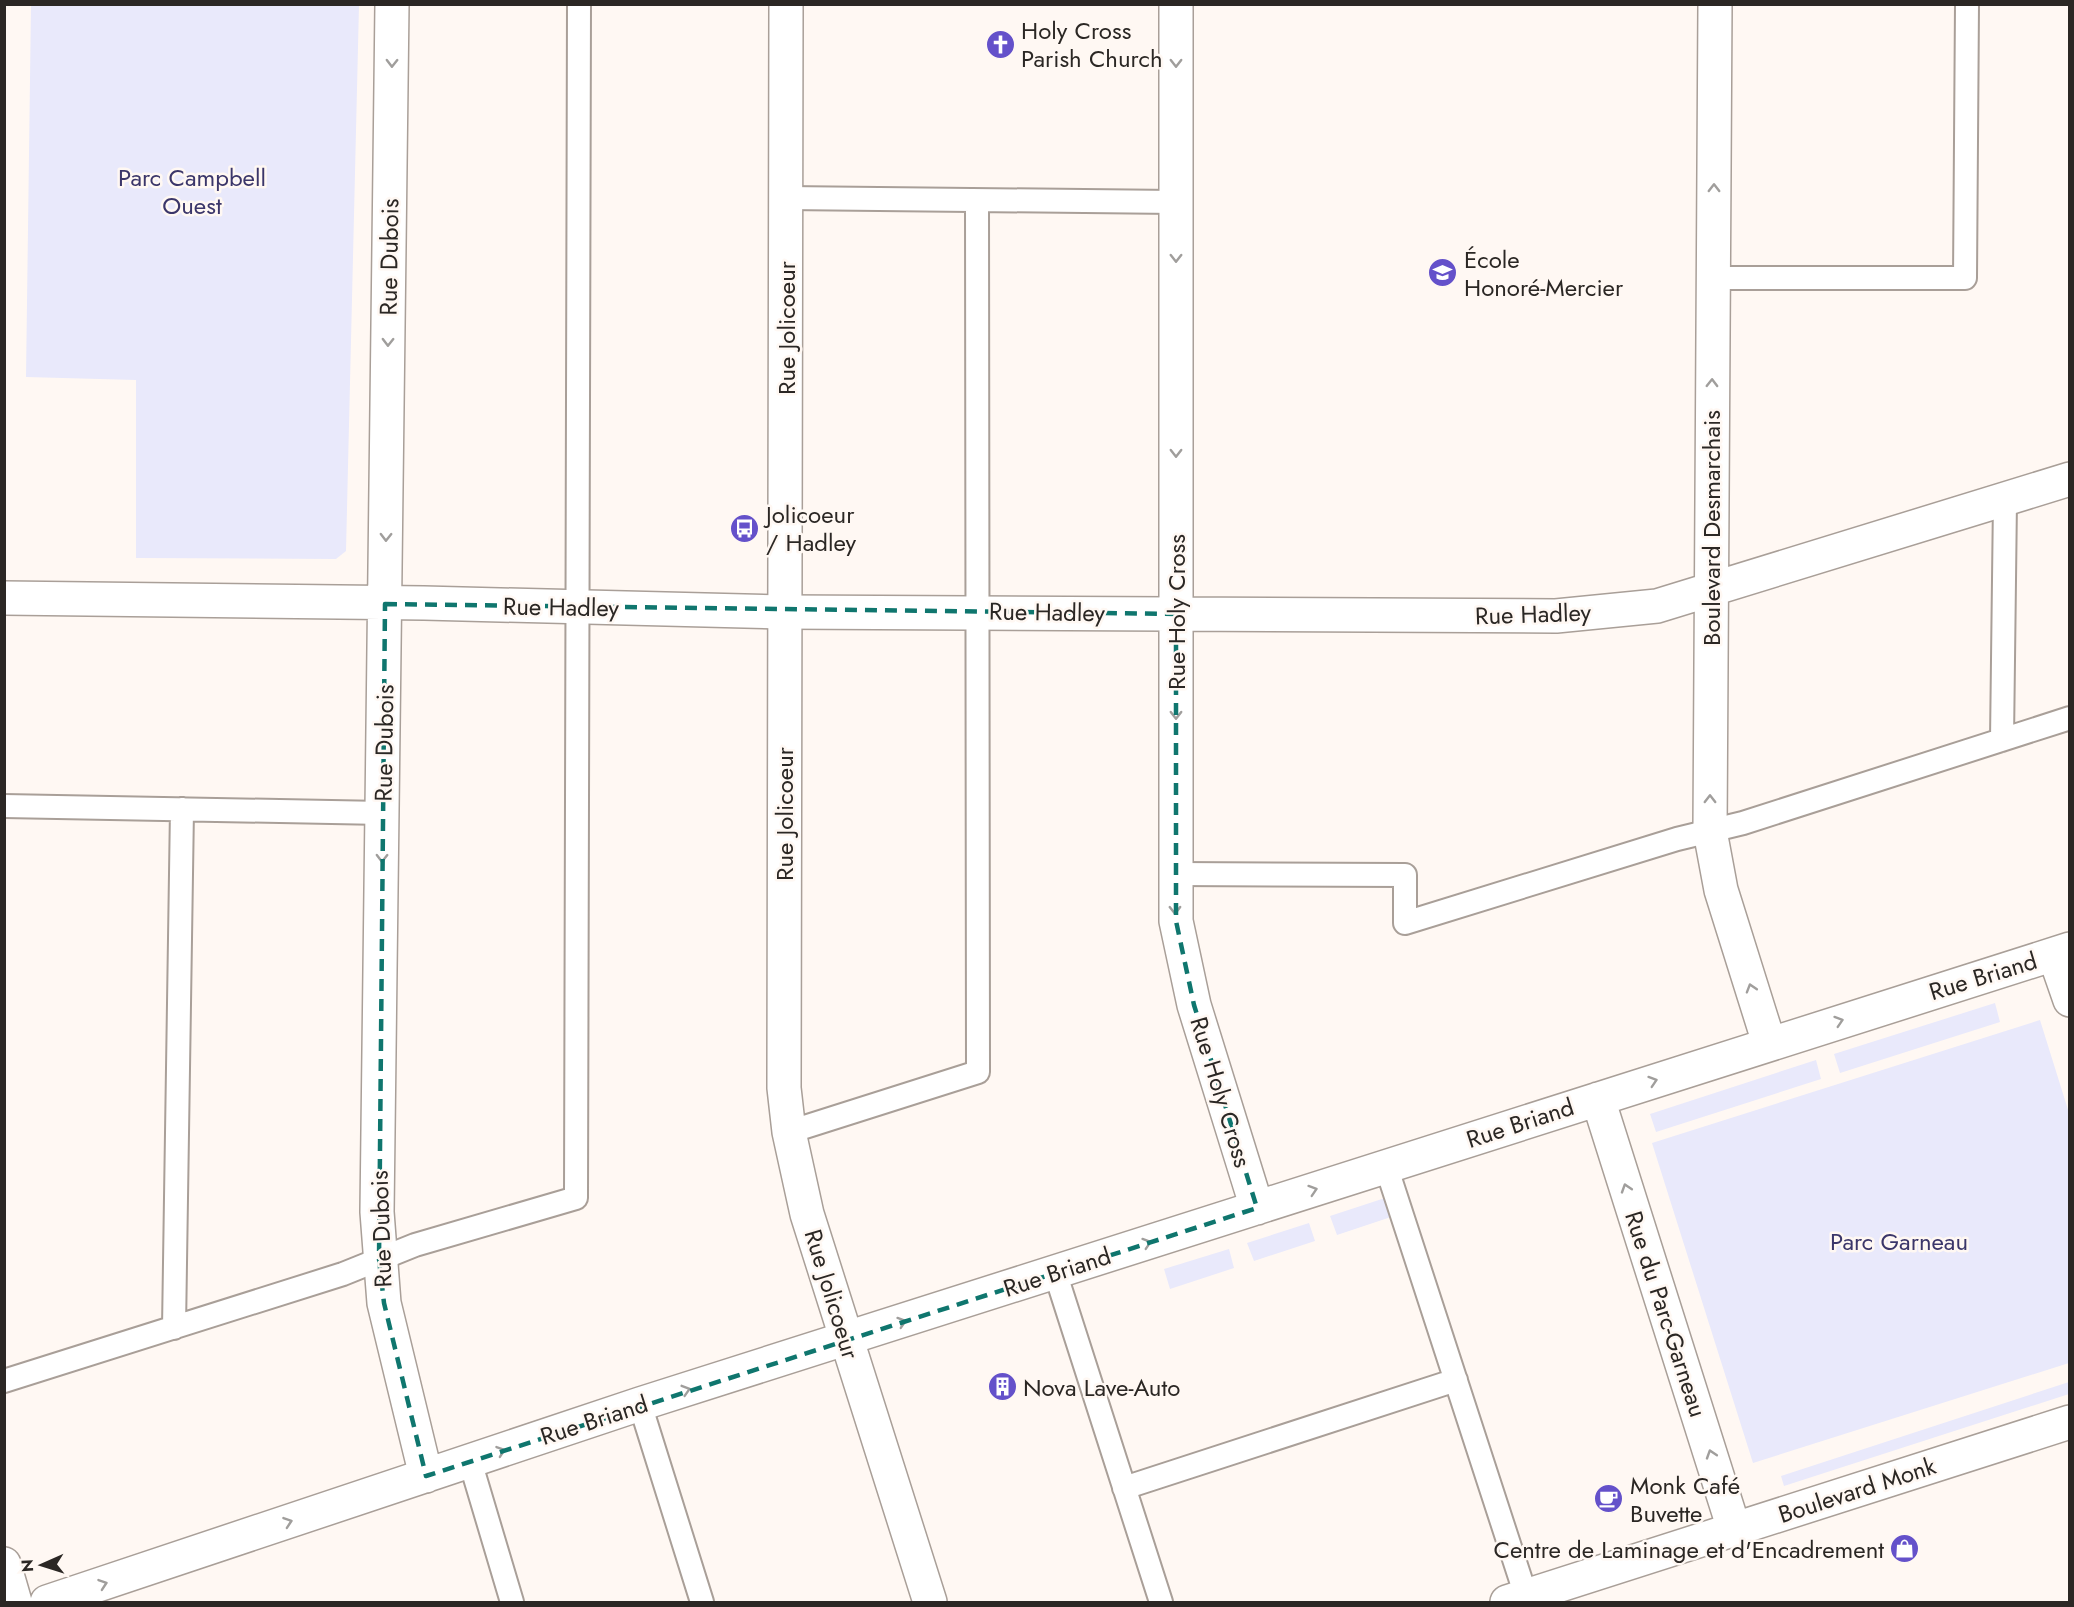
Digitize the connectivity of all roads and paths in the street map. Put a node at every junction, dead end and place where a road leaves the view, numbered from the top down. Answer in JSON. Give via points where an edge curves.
{"nodes":[{"id":1,"x":392,"y":4,"type":"edge"},
{"id":2,"x":579,"y":4,"type":"edge"},
{"id":3,"x":786,"y":4,"type":"edge"},
{"id":4,"x":1176,"y":4,"type":"edge"},
{"id":5,"x":1715,"y":4,"type":"edge"},
{"id":6,"x":1967,"y":4,"type":"edge"},
{"id":7,"x":786,"y":198,"type":"junction"},
{"id":8,"x":977,"y":201,"type":"junction"},
{"id":9,"x":1176,"y":202,"type":"junction"},
{"id":10,"x":1713,"y":278,"type":"junction"},
{"id":11,"x":2070,"y":479,"type":"edge"},
{"id":12,"x":2005,"y":500,"type":"junction"},
{"id":13,"x":1711,"y":589,"type":"junction"},
{"id":14,"x":4,"y":598,"type":"edge"},
{"id":15,"x":385,"y":604,"type":"junction"},
{"id":16,"x":578,"y":607,"type":"junction"},
{"id":17,"x":784,"y":612,"type":"junction"},
{"id":18,"x":979,"y":612,"type":"junction"},
{"id":19,"x":1176,"y":614,"type":"junction"},
{"id":20,"x":2070,"y":718,"type":"edge"},
{"id":21,"x":2002,"y":740,"type":"junction"},
{"id":22,"x":4,"y":806,"type":"edge"},
{"id":23,"x":182,"y":809,"type":"junction"},
{"id":24,"x":383,"y":813,"type":"junction"},
{"id":25,"x":1710,"y":831,"type":"junction"},
{"id":26,"x":1175,"y":874,"type":"junction"},
{"id":27,"x":2062,"y":951,"type":"edge"},
{"id":28,"x":2070,"y":1000,"type":"edge"},
{"id":29,"x":1769,"y":1043,"type":"junction"},
{"id":30,"x":1598,"y":1099,"type":"junction"},
{"id":31,"x":789,"y":1132,"type":"junction"},
{"id":32,"x":1386,"y":1166,"type":"junction"},
{"id":33,"x":1257,"y":1208,"type":"junction"},
{"id":34,"x":379,"y":1259,"type":"junction"},
{"id":35,"x":1055,"y":1272,"type":"junction"},
{"id":36,"x":174,"y":1328,"type":"junction"},
{"id":37,"x":846,"y":1339,"type":"junction"},
{"id":38,"x":1456,"y":1380,"type":"junction"},
{"id":39,"x":4,"y":1381,"type":"edge"},
{"id":40,"x":640,"y":1404,"type":"junction"},
{"id":41,"x":2070,"y":1422,"type":"edge"},
{"id":42,"x":470,"y":1461,"type":"junction"},
{"id":43,"x":426,"y":1476,"type":"junction"},
{"id":44,"x":1124,"y":1488,"type":"junction"},
{"id":45,"x":1734,"y":1530,"type":"junction"},
{"id":46,"x":4,"y":1564,"type":"edge"},
{"id":47,"x":1517,"y":1599,"type":"edge"},
{"id":48,"x":15,"y":1602,"type":"edge"},
{"id":49,"x":47,"y":1602,"type":"edge"},
{"id":50,"x":512,"y":1602,"type":"edge"},
{"id":51,"x":702,"y":1602,"type":"edge"},
{"id":52,"x":930,"y":1602,"type":"edge"},
{"id":53,"x":1161,"y":1602,"type":"edge"}],
"edges":[{"from":1,"to":15,"type":"street","name":"Rue Dubois","one_way":true},
{"from":2,"to":16,"type":"lane"},
{"from":3,"to":7,"type":"street","name":"Rue Jolicoeur"},
{"from":4,"to":9,"type":"street","name":"Rue Holy Cross","one_way":true},
{"from":10,"to":5,"type":"street","name":"Boulevard Desmarchais","one_way":true},
{"from":6,"to":10,"type":"lane","via":[[1965,278]]},
{"from":7,"to":8,"type":"lane"},
{"from":7,"to":17,"type":"street","name":"Rue Jolicoeur"},
{"from":8,"to":9,"type":"lane"},
{"from":8,"to":18,"type":"lane"},
{"from":9,"to":19,"type":"street","name":"Rue Holy Cross","one_way":true},
{"from":13,"to":10,"type":"street","name":"Boulevard Desmarchais","one_way":true},
{"from":11,"to":12,"type":"street","name":"Rue Hadley"},
{"from":12,"to":13,"type":"street","name":"Rue Hadley"},
{"from":12,"to":21,"type":"lane"},
{"from":13,"to":19,"type":"street","name":"Rue Hadley","via":[[1657,606],[1556,616]]},
{"from":25,"to":13,"type":"street","name":"Boulevard Desmarchais","one_way":true},
{"from":14,"to":15,"type":"street","name":"Rue Hadley"},
{"from":15,"to":16,"type":"street","name":"Rue Hadley"},
{"from":15,"to":24,"type":"street","name":"Rue Dubois"},
{"from":16,"to":17,"type":"street","name":"Rue Hadley"},
{"from":16,"to":34,"type":"lane","via":[[576,1198]]},
{"from":17,"to":18,"type":"street","name":"Rue Hadley"},
{"from":17,"to":31,"type":"street","name":"Rue Jolicoeur","via":[[783,1088]]},
{"from":18,"to":19,"type":"street","name":"Rue Hadley"},
{"from":18,"to":31,"type":"lane","via":[[978,1072]]},
{"from":19,"to":26,"type":"street","name":"Rue Holy Cross","one_way":true},
{"from":20,"to":21,"type":"lane"},
{"from":21,"to":25,"type":"lane","via":[[1743,824]]},
{"from":22,"to":23,"type":"lane"},
{"from":23,"to":24,"type":"lane"},
{"from":23,"to":36,"type":"lane"},
{"from":24,"to":34,"type":"street","name":"Rue Dubois","one_way":true},
{"from":25,"to":26,"type":"lane","via":[[1405,923],[1405,875]]},
{"from":29,"to":25,"type":"street","name":"Boulevard Desmarchais","one_way":true,"via":[[1721,891]]},
{"from":26,"to":33,"type":"street","name":"Rue Holy Cross","one_way":true,"via":[[1182,962]]},
{"from":27,"to":28,"type":"street"},
{"from":29,"to":27,"type":"street","name":"Rue Briand","one_way":true},
{"from":30,"to":29,"type":"street","name":"Rue Briand","one_way":true},
{"from":30,"to":32,"type":"street","name":"Rue Briand"},
{"from":45,"to":30,"type":"street","name":"Rue du Parc-Garneau","one_way":true},
{"from":31,"to":37,"type":"street","name":"Rue Jolicoeur","via":[[807,1214]]},
{"from":33,"to":32,"type":"street","name":"Rue Briand","one_way":true},
{"from":32,"to":38,"type":"lane"},
{"from":35,"to":33,"type":"street","name":"Rue Briand","one_way":true},
{"from":34,"to":36,"type":"lane"},
{"from":34,"to":43,"type":"street","name":"Rue Dubois","via":[[384,1303]]},
{"from":37,"to":35,"type":"street","name":"Rue Briand","one_way":true},
{"from":35,"to":44,"type":"lane"},
{"from":36,"to":39,"type":"lane"},
{"from":40,"to":37,"type":"street","name":"Rue Briand","one_way":true},
{"from":37,"to":52,"type":"street","name":"Rue Jolicoeur"},
{"from":38,"to":44,"type":"lane"},
{"from":38,"to":47,"type":"lane"},
{"from":42,"to":40,"type":"street","name":"Rue Briand","one_way":true},
{"from":40,"to":51,"type":"lane"},
{"from":41,"to":45,"type":"street","name":"Boulevard Monk"},
{"from":42,"to":43,"type":"street","name":"Rue Briand"},
{"from":42,"to":50,"type":"lane"},
{"from":49,"to":43,"type":"street","name":"Rue Briand","one_way":true},
{"from":44,"to":53,"type":"lane"},
{"from":45,"to":47,"type":"street","name":"Boulevard Monk"},
{"from":46,"to":48,"type":"street"}]}
